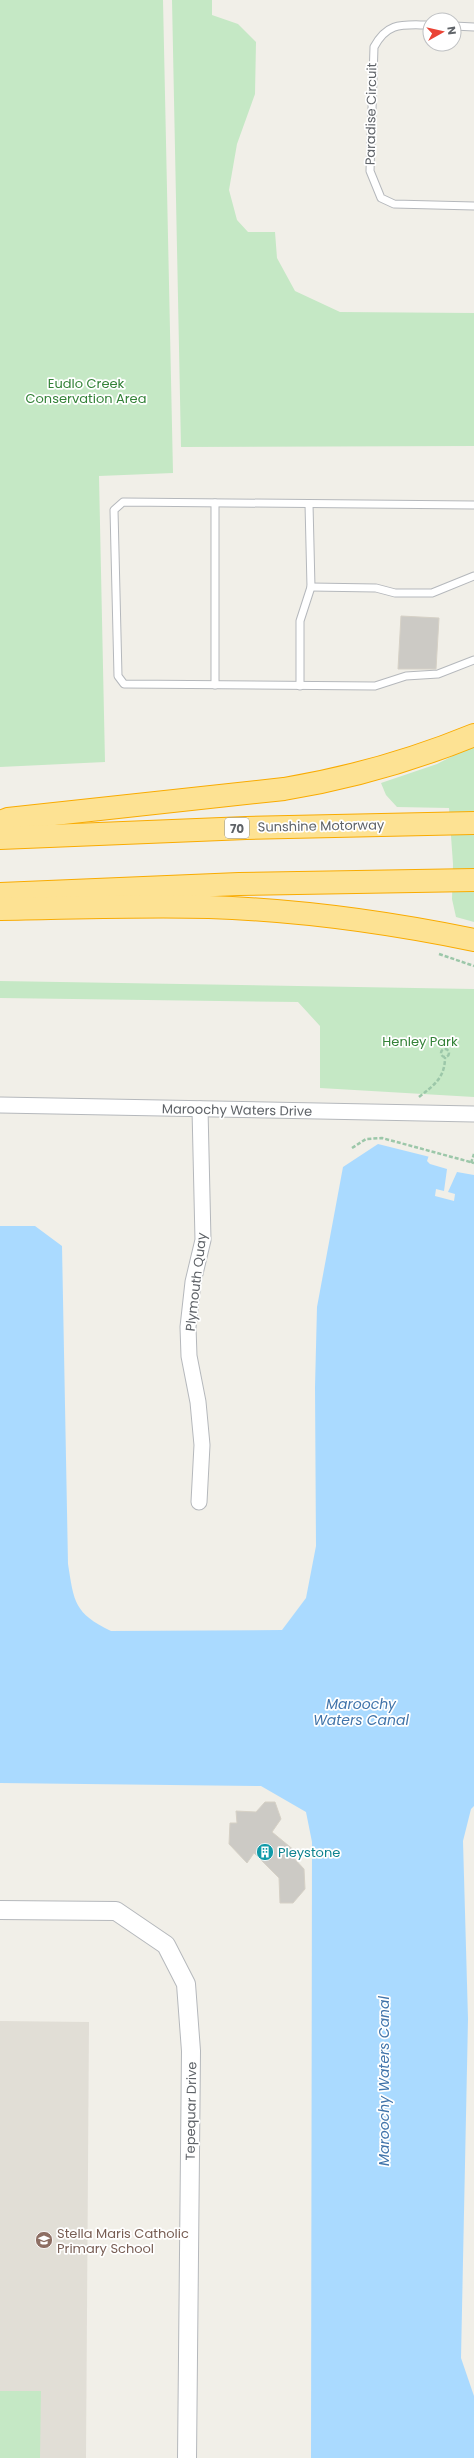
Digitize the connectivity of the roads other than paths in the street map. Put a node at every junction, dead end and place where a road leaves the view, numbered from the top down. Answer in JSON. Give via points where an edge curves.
{"nodes":[{"id":1,"x":422,"y":25,"type":"edge"},
{"id":2,"x":462,"y":26,"type":"edge"},
{"id":3,"x":474,"y":27,"type":"edge"},
{"id":4,"x":474,"y":206,"type":"edge"},
{"id":5,"x":215,"y":503,"type":"junction"},
{"id":6,"x":309,"y":504,"type":"junction"},
{"id":7,"x":474,"y":504,"type":"edge"},
{"id":8,"x":474,"y":576,"type":"edge"},
{"id":9,"x":311,"y":587,"type":"junction"},
{"id":10,"x":474,"y":660,"type":"edge"},
{"id":11,"x":215,"y":685,"type":"junction"},
{"id":12,"x":300,"y":686,"type":"junction"},
{"id":13,"x":474,"y":735,"type":"edge"},
{"id":14,"x":0,"y":822,"type":"edge"},
{"id":15,"x":474,"y":823,"type":"edge"},
{"id":16,"x":0,"y":838,"type":"edge"},
{"id":17,"x":474,"y":880,"type":"edge"},
{"id":18,"x":0,"y":894,"type":"edge"},
{"id":19,"x":0,"y":908,"type":"edge"},
{"id":20,"x":474,"y":940,"type":"edge"},
{"id":21,"x":0,"y":1105,"type":"edge"},
{"id":22,"x":200,"y":1109,"type":"junction"},
{"id":23,"x":474,"y":1114,"type":"edge"},
{"id":24,"x":199,"y":1502,"type":"dead end"},
{"id":25,"x":0,"y":1910,"type":"edge"},
{"id":26,"x":187,"y":2458,"type":"edge"}],
"edges":[{"from":1,"to":4,"type":"lane","name":"Paradise Circuit","via":[[391,27],[380,35],[374,47],[370,171],[380,198],[394,204]]},
{"from":2,"to":3,"type":"lane"},
{"from":5,"to":6,"type":"lane"},
{"from":5,"to":11,"type":"lane"},
{"from":5,"to":11,"type":"lane","via":[[123,502],[114,510],[118,676],[124,684]]},
{"from":6,"to":7,"type":"lane"},
{"from":6,"to":9,"type":"lane"},
{"from":8,"to":9,"type":"lane","via":[[432,593],[395,593],[376,588]]},
{"from":9,"to":12,"type":"lane","via":[[300,621]]},
{"from":10,"to":12,"type":"lane","via":[[438,674],[406,676],[375,686]]},
{"from":11,"to":12,"type":"lane"},
{"from":13,"to":14,"type":"highway","via":[[397,763],[321,783],[16,818]]},
{"from":15,"to":16,"type":"highway","name":"Sunshine Motorway","number":"70","via":[[246,828]]},
{"from":17,"to":18,"type":"highway","via":[[239,884]]},
{"from":19,"to":20,"type":"highway","via":[[144,906],[268,911],[340,918]]},
{"from":21,"to":22,"type":"street","name":"Maroochy Waters Drive"},
{"from":22,"to":23,"type":"street","name":"Maroochy Waters Drive"},
{"from":22,"to":24,"type":"street","name":"Plymouth Quay","via":[[202,1240],[193,1282],[188,1327],[189,1356],[198,1402],[202,1445]]},
{"from":25,"to":26,"type":"street","name":"Tepequar Drive","via":[[116,1911],[166,1945],[186,1984],[191,2051]]}]}
